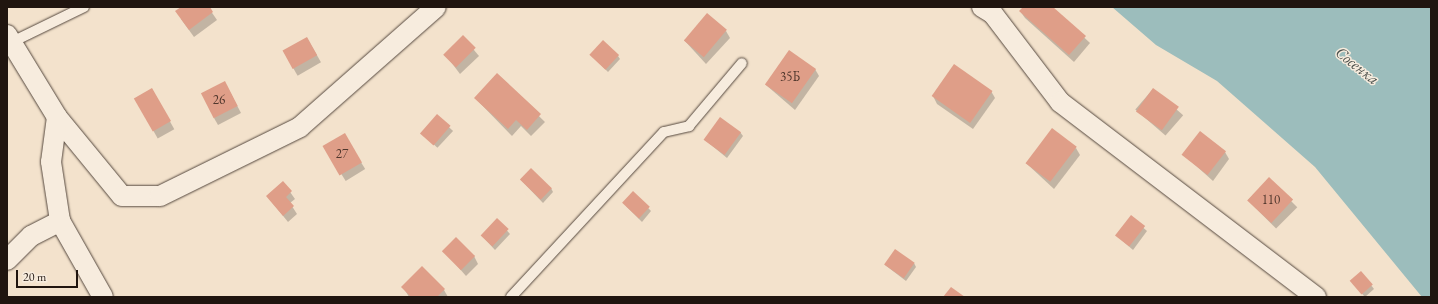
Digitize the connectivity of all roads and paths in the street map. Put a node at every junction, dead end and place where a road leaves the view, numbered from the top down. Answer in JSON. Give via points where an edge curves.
{"nodes":[{"id":1,"x":84,"y":7,"type":"edge"},
{"id":2,"x":436,"y":7,"type":"edge"},
{"id":3,"x":982,"y":7,"type":"edge"},
{"id":4,"x":10,"y":39,"type":"edge"},
{"id":5,"x":742,"y":63,"type":"dead end"},
{"id":6,"x":57,"y":117,"type":"junction"},
{"id":7,"x":60,"y":221,"type":"junction"},
{"id":8,"x":7,"y":260,"type":"edge"},
{"id":9,"x":104,"y":297,"type":"edge"},
{"id":10,"x":511,"y":297,"type":"edge"},
{"id":11,"x":1316,"y":297,"type":"edge"}],
"edges":[{"from":1,"to":4,"type":"lane"},
{"from":2,"to":6,"type":"street","via":[[300,127],[160,196],[122,196]]},
{"from":3,"to":11,"type":"street","via":[[993,14],[1060,102]]},
{"from":4,"to":6,"type":"street"},
{"from":5,"to":10,"type":"lane","via":[[689,126],[664,132]]},
{"from":6,"to":7,"type":"street","via":[[51,162]]},
{"from":7,"to":8,"type":"street","via":[[31,236]]},
{"from":7,"to":9,"type":"street"}]}
